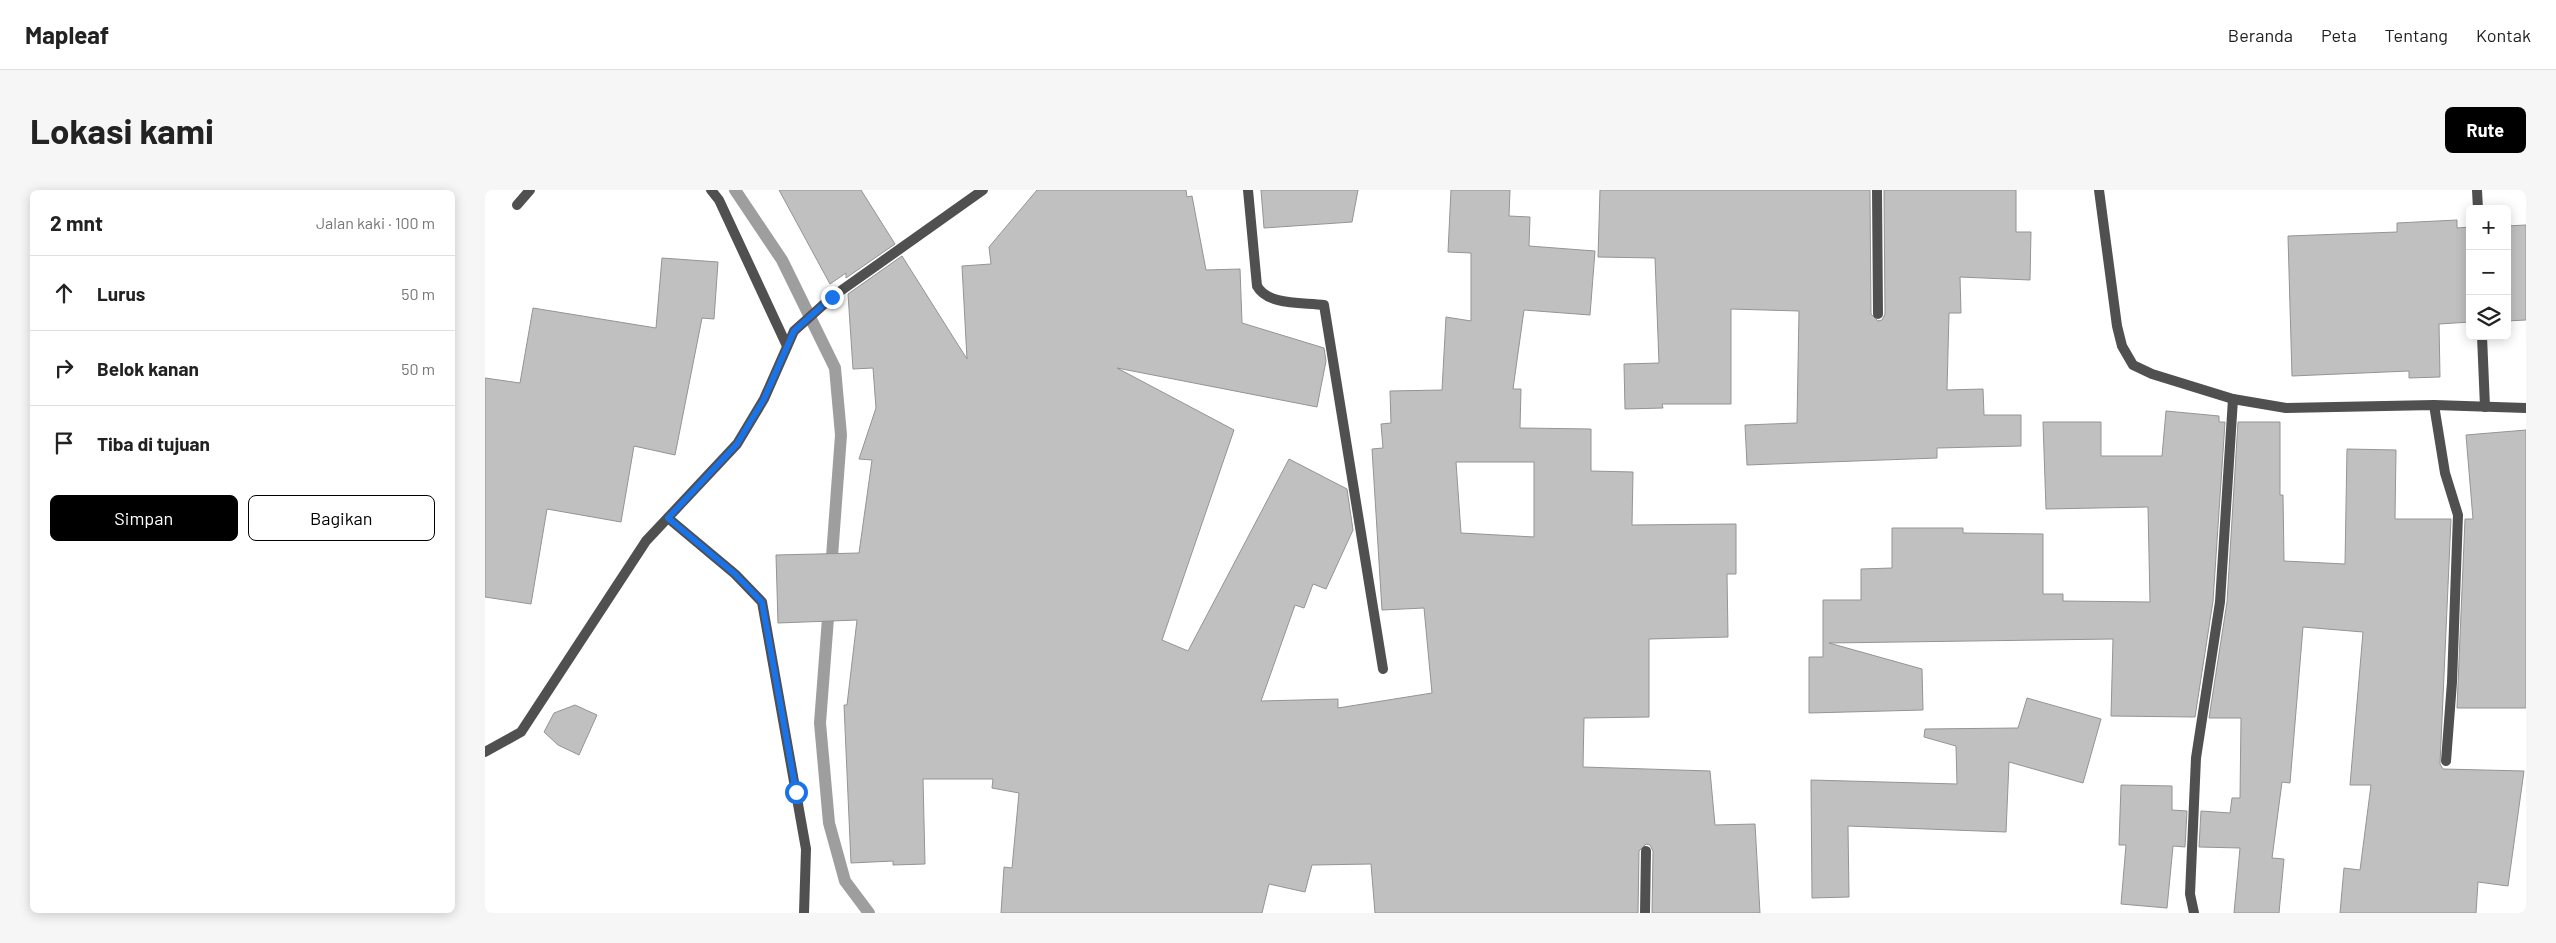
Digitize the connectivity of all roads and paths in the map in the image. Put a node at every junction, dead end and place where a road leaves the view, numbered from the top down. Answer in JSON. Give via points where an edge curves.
{"nodes":[{"id":1,"x":530,"y":190,"type":"edge"},
{"id":2,"x":711,"y":190,"type":"edge"},
{"id":3,"x":983,"y":190,"type":"edge"},
{"id":4,"x":1248,"y":190,"type":"edge"},
{"id":5,"x":1877,"y":190,"type":"edge"},
{"id":6,"x":2099,"y":190,"type":"edge"},
{"id":7,"x":2477,"y":190,"type":"edge"},
{"id":8,"x":517,"y":205,"type":"dead end"},
{"id":9,"x":2478,"y":205,"type":"edge"},
{"id":10,"x":1878,"y":314,"type":"dead end"},
{"id":11,"x":2482,"y":340,"type":"edge"},
{"id":12,"x":787,"y":346,"type":"junction"},
{"id":13,"x":2233,"y":399,"type":"junction"},
{"id":14,"x":2434,"y":405,"type":"junction"},
{"id":15,"x":2485,"y":407,"type":"junction"},
{"id":16,"x":2526,"y":408,"type":"edge"},
{"id":17,"x":668,"y":518,"type":"junction"},
{"id":18,"x":1383,"y":669,"type":"dead end"},
{"id":19,"x":485,"y":752,"type":"edge"},
{"id":20,"x":2446,"y":761,"type":"dead end"},
{"id":21,"x":1646,"y":851,"type":"dead end"},
{"id":22,"x":804,"y":913,"type":"edge"},
{"id":23,"x":1645,"y":913,"type":"edge"},
{"id":24,"x":2194,"y":913,"type":"edge"}],
"edges":[{"from":1,"to":8,"type":"street"},
{"from":2,"to":12,"type":"street","via":[[719,200]]},
{"from":3,"to":12,"type":"street","via":[[832,297],[794,331]]},
{"from":4,"to":18,"type":"street","via":[[1260,292],[1270,299],[1324,305]]},
{"from":5,"to":10,"type":"street"},
{"from":6,"to":13,"type":"street","via":[[2117,326],[2133,365]]},
{"from":7,"to":9,"type":"street"},
{"from":11,"to":15,"type":"street"},
{"from":12,"to":17,"type":"street","via":[[764,399],[737,444]]},
{"from":13,"to":14,"type":"street","via":[[2286,408]]},
{"from":13,"to":24,"type":"street","via":[[2221,602],[2197,758],[2190,894]]},
{"from":14,"to":15,"type":"street"},
{"from":14,"to":20,"type":"street","via":[[2445,473],[2458,515]]},
{"from":15,"to":16,"type":"street"},
{"from":17,"to":19,"type":"street","via":[[646,541],[521,732]]},
{"from":17,"to":22,"type":"street","via":[[735,574],[762,602],[806,849]]},
{"from":21,"to":23,"type":"street"}]}
